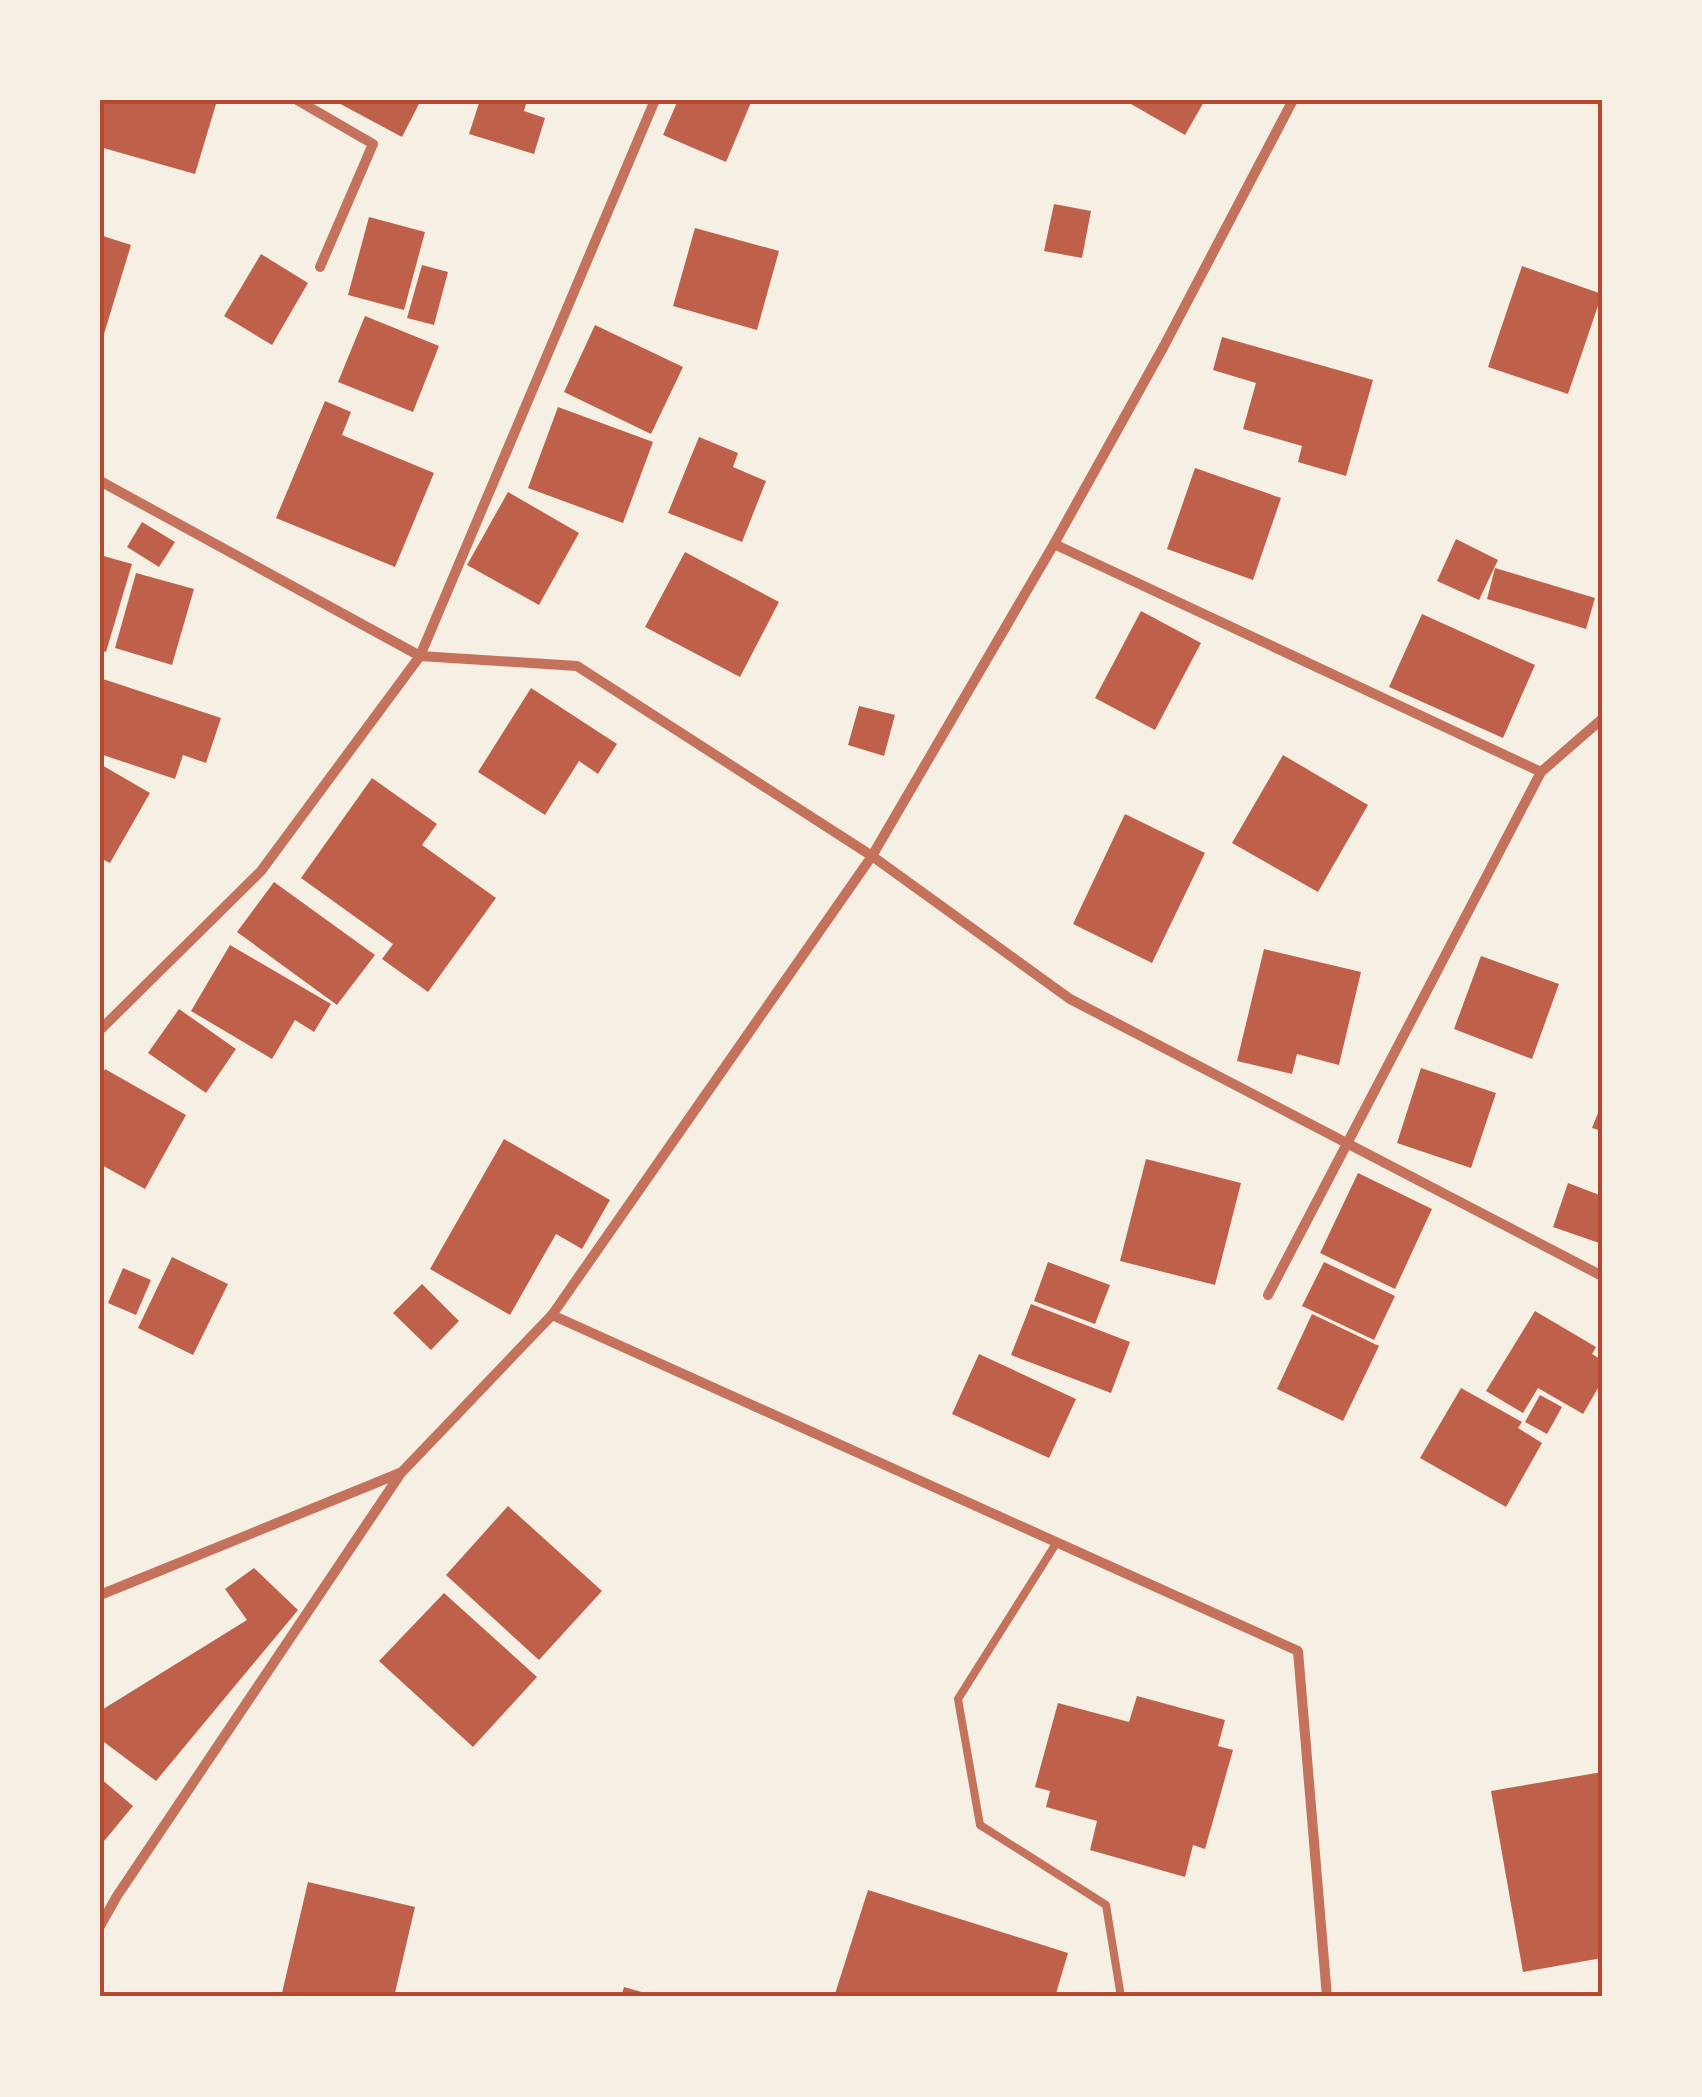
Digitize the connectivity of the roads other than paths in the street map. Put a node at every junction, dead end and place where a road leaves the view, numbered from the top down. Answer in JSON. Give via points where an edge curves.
{"nodes":[{"id":1,"x":298,"y":100,"type":"edge"},
{"id":2,"x":654,"y":100,"type":"edge"},
{"id":3,"x":1293,"y":100,"type":"edge"},
{"id":4,"x":320,"y":267,"type":"dead end"},
{"id":5,"x":100,"y":482,"type":"edge"},
{"id":6,"x":1054,"y":544,"type":"junction"},
{"id":7,"x":420,"y":656,"type":"junction"},
{"id":8,"x":1602,"y":719,"type":"edge"},
{"id":9,"x":1542,"y":772,"type":"junction"},
{"id":10,"x":872,"y":856,"type":"junction"},
{"id":11,"x":100,"y":1030,"type":"edge"},
{"id":12,"x":1348,"y":1144,"type":"junction"},
{"id":13,"x":1602,"y":1276,"type":"edge"},
{"id":14,"x":1268,"y":1295,"type":"dead end"},
{"id":15,"x":552,"y":1314,"type":"junction"},
{"id":16,"x":402,"y":1473,"type":"junction"},
{"id":17,"x":1057,"y":1542,"type":"junction"},
{"id":18,"x":100,"y":1596,"type":"edge"},
{"id":19,"x":100,"y":1926,"type":"edge"},
{"id":20,"x":1121,"y":1997,"type":"edge"},
{"id":21,"x":1327,"y":1997,"type":"edge"}],
"edges":[{"from":1,"to":4,"type":"street","via":[[372,144]]},
{"from":2,"to":7,"type":"street"},
{"from":3,"to":6,"type":"street"},
{"from":5,"to":7,"type":"street"},
{"from":6,"to":9,"type":"street"},
{"from":6,"to":10,"type":"street"},
{"from":7,"to":10,"type":"street","via":[[577,666]]},
{"from":7,"to":11,"type":"street","via":[[261,870]]},
{"from":8,"to":9,"type":"street"},
{"from":9,"to":12,"type":"street"},
{"from":10,"to":12,"type":"street","via":[[1070,999]]},
{"from":10,"to":15,"type":"street"},
{"from":12,"to":13,"type":"street"},
{"from":12,"to":14,"type":"street"},
{"from":15,"to":16,"type":"street"},
{"from":15,"to":17,"type":"street"},
{"from":16,"to":18,"type":"street"},
{"from":16,"to":19,"type":"street"},
{"from":17,"to":20,"type":"lane","via":[[958,1698],[980,1825],[1106,1905]]},
{"from":17,"to":21,"type":"street","via":[[1298,1651]]}]}
